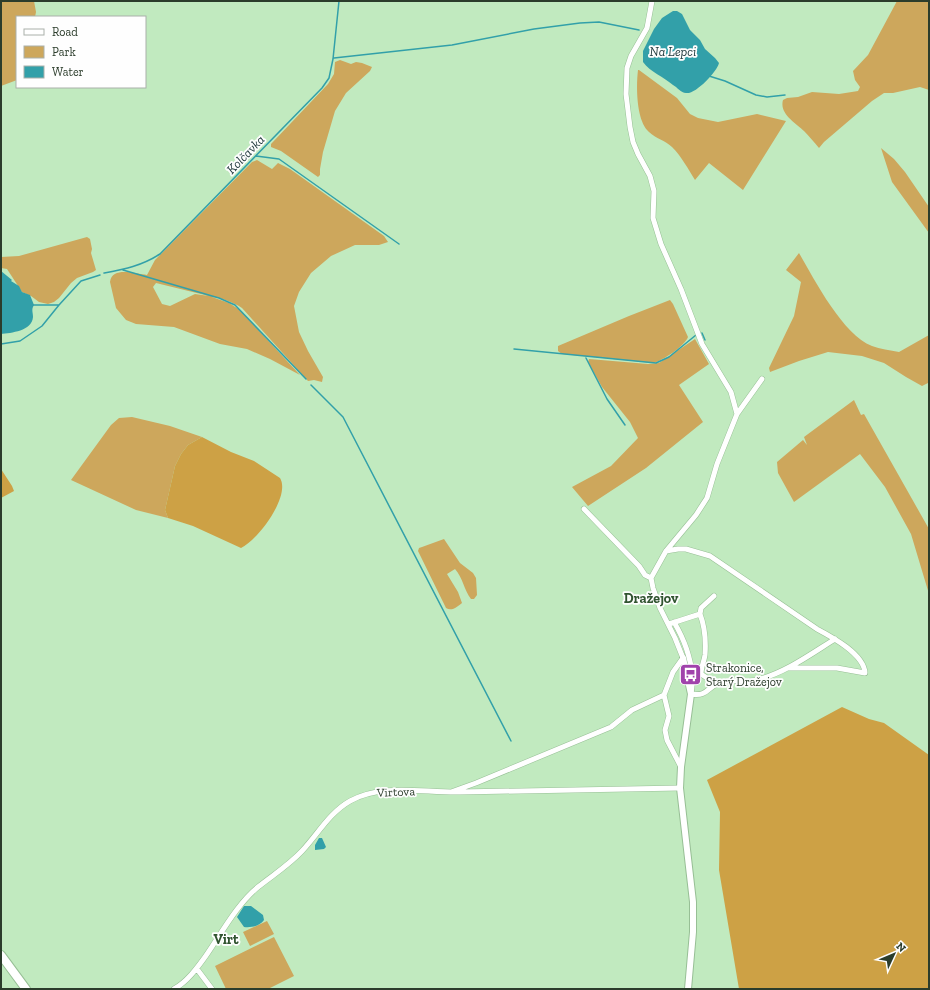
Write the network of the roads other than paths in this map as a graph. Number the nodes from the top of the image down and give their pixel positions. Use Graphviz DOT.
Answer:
graph roads {
  1 [pos="652,1"];
  2 [pos="762,379"];
  3 [pos="737,414"];
  4 [pos="584,509"];
  5 [pos="676,538"];
  6 [pos="678,549"];
  7 [pos="666,551"];
  8 [pos="651,578"];
  9 [pos="714,596"];
  10 [pos="700,614"];
  11 [pos="672,623"];
  12 [pos="835,638"];
  13 [pos="683,658"];
  14 [pos="788,668"];
  15 [pos="701,674"];
  16 [pos="693,678"];
  17 [pos="716,684"];
  18 [pos="691,694"];
  19 [pos="664,695"];
  20 [pos="681,767"];
  21 [pos="680,788"];
  22 [pos="451,792"];
  23 [pos="1,955"];
  24 [pos="197,969"];
  25 [pos="26,988"];
  26 [pos="174,989"];
  27 [pos="212,989"];
  28 [pos="688,989"];
  1 -- 3 [label="street"];
  2 -- 3 [label="street"];
  3 -- 5 [label="street"];
  4 -- 8 [label="street"];
  5 -- 6 [label="street"];
  5 -- 7 [label="street"];
  6 -- 7 [label="street"];
  6 -- 12 [label="street"];
  7 -- 8 [label="street"];
  8 -- 11 [label="street"];
  9 -- 10 [label="street"];
  10 -- 11 [label="street"];
  10 -- 15 [label="street"];
  11 -- 13 [label="street"];
  11 -- 16 [label="street"];
  12 -- 14 [label="street"];
  12 -- 14 [label="street"];
  13 -- 18 [label="street"];
  13 -- 19 [label="street"];
  14 -- 17 [label="street"];
  15 -- 16 [label="street"];
  15 -- 17 [label="street"];
  16 -- 18 [label="street"];
  17 -- 18 [label="street"];
  18 -- 20 [label="street"];
  19 -- 20 [label="street"];
  19 -- 22 [label="street"];
  20 -- 21 [label="street"];
  21 -- 22 [label="street, Virtova"];
  21 -- 28 [label="street"];
  22 -- 24 [label="street, Virtova"];
  23 -- 25 [label="main road"];
  24 -- 26 [label="street, Virtova"];
  24 -- 27 [label="street"];
}
